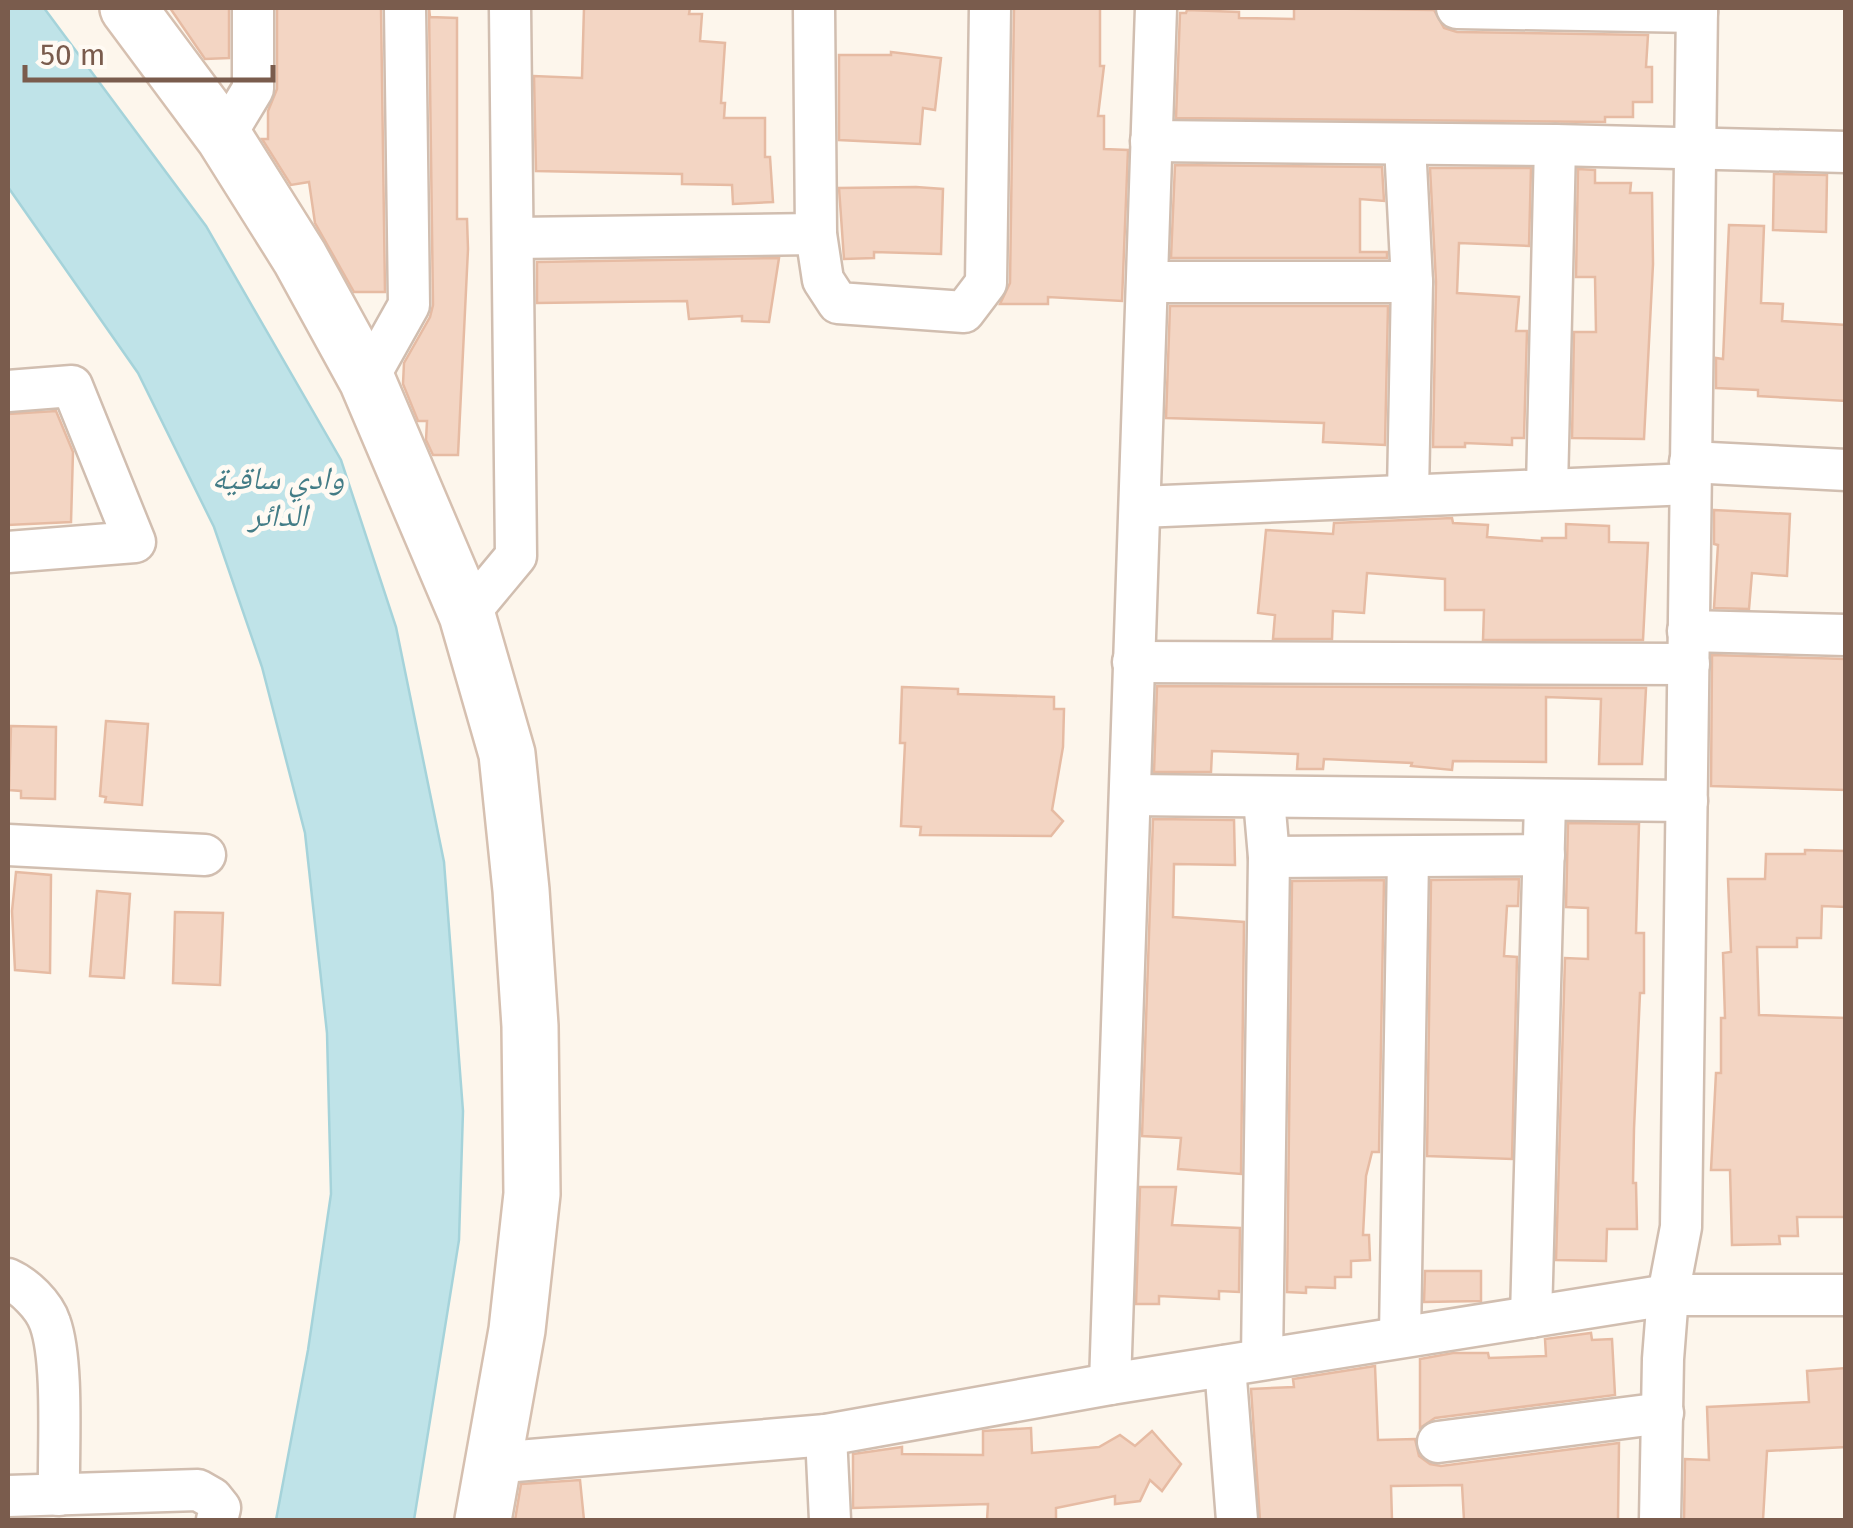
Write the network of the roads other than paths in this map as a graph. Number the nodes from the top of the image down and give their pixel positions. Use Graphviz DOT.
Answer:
graph roads {
  1 [pos="128,8"];
  2 [pos="252,8"];
  3 [pos="405,8"];
  4 [pos="510,8"];
  5 [pos="814,8"];
  6 [pos="990,8"];
  7 [pos="1156,8"];
  8 [pos="1457,8"];
  9 [pos="1697,10"];
  10 [pos="224,137"];
  11 [pos="1151,141"];
  12 [pos="1405,145"];
  13 [pos="1555,145"];
  14 [pos="1696,150"];
  15 [pos="1846,152"];
  16 [pos="816,234"];
  17 [pos="514,238"];
  18 [pos="1149,282"];
  19 [pos="1412,282"];
  20 [pos="366,380"];
  21 [pos="8,391"];
  22 [pos="1846,470"];
  23 [pos="1690,473"];
  24 [pos="1548,488"];
  25 [pos="1408,493"];
  26 [pos="1140,507"];
  27 [pos="8,552"];
  28 [pos="466,615"];
  29 [pos="1846,634"];
  30 [pos="1689,647"];
  31 [pos="1133,662"];
  32 [pos="1131,795"];
  33 [pos="1264,798"];
  34 [pos="1687,801"];
  35 [pos="1544,802"];
  36 [pos="8,846"];
  37 [pos="205,855"];
  38 [pos="1544,855"];
  39 [pos="1270,857"];
  40 [pos="1408,858"];
  41 [pos="8,1279"];
  42 [pos="1668,1294"];
  43 [pos="1846,1295"];
  44 [pos="1531,1318"];
  45 [pos="1400,1336"];
  46 [pos="1244,1363"];
  47 [pos="1110,1384"];
  48 [pos="1663,1414"];
  49 [pos="826,1436"];
  50 [pos="1438,1442"];
  51 [pos="493,1463"];
  52 [pos="58,1495"];
  53 [pos="8,1496"];
  54 [pos="217,1520"];
  55 [pos="483,1520"];
  56 [pos="830,1520"];
  57 [pos="1237,1520"];
  58 [pos="1660,1520"];
  1 -- 10 [label="street"];
  2 -- 10 [label="street"];
  3 -- 20 [label="street"];
  4 -- 17 [label="street"];
  5 -- 16 [label="street"];
  6 -- 16 [label="street"];
  7 -- 11 [label="street"];
  8 -- 9 [label="street"];
  9 -- 14 [label="street"];
  10 -- 20 [label="street"];
  11 -- 12 [label="street"];
  11 -- 18 [label="street"];
  12 -- 13 [label="street"];
  12 -- 19 [label="street"];
  13 -- 14 [label="street"];
  13 -- 24 [label="street"];
  14 -- 15 [label="street"];
  14 -- 23 [label="street"];
  16 -- 17 [label="street"];
  17 -- 28 [label="street"];
  18 -- 19 [label="street"];
  18 -- 26 [label="street"];
  19 -- 25 [label="street"];
  20 -- 28 [label="street"];
  21 -- 27 [label="street"];
  22 -- 23 [label="street"];
  23 -- 24 [label="street"];
  23 -- 30 [label="street"];
  24 -- 25 [label="street"];
  25 -- 26 [label="street"];
  26 -- 31 [label="street"];
  28 -- 51 [label="street"];
  29 -- 30 [label="street"];
  30 -- 31 [label="street"];
  30 -- 34 [label="street"];
  31 -- 32 [label="street"];
  32 -- 33 [label="street"];
  32 -- 47 [label="street"];
  33 -- 35 [label="street"];
  33 -- 39 [label="street"];
  34 -- 35 [label="street"];
  34 -- 42 [label="street"];
  35 -- 38 [label="street"];
  36 -- 37 [label="street"];
  38 -- 40 [label="street"];
  38 -- 44 [label="street"];
  39 -- 40 [label="street"];
  39 -- 46 [label="street"];
  40 -- 45 [label="street"];
  41 -- 52 [label="street"];
  42 -- 43 [label="street"];
  42 -- 44 [label="street"];
  42 -- 48 [label="street"];
  44 -- 45 [label="street"];
  45 -- 46 [label="street"];
  46 -- 47 [label="street"];
  46 -- 57 [label="street"];
  47 -- 49 [label="street"];
  48 -- 50 [label="street"];
  48 -- 58 [label="street"];
  49 -- 51 [label="street"];
  49 -- 56 [label="street"];
  51 -- 55 [label="street"];
  52 -- 53 [label="street"];
  52 -- 54 [label="street"];
}
